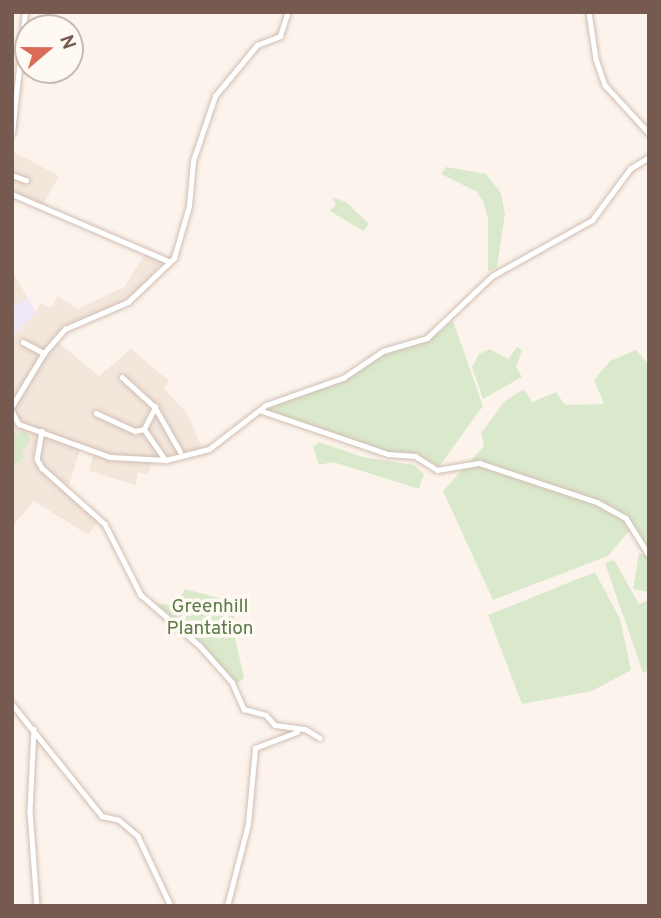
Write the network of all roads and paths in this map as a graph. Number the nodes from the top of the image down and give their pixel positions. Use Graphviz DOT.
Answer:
graph roads {
  1 [pos="25,12"];
  2 [pos="288,12"];
  3 [pos="589,12"];
  4 [pos="12,133"];
  5 [pos="649,133"];
  6 [pos="649,157"];
  7 [pos="12,175"];
  8 [pos="26,180"];
  9 [pos="12,194"];
  10 [pos="169,262"];
  11 [pos="23,342"];
  12 [pos="44,353"];
  13 [pos="122,377"];
  14 [pos="155,407"];
  15 [pos="12,408"];
  16 [pos="261,411"];
  17 [pos="96,413"];
  18 [pos="12,417"];
  19 [pos="19,424"];
  20 [pos="144,429"];
  21 [pos="42,431"];
  22 [pos="180,451"];
  23 [pos="166,460"];
  24 [pos="649,555"];
  25 [pos="12,704"];
  26 [pos="34,729"];
  27 [pos="299,732"];
  28 [pos="320,738"];
  29 [pos="37,906"];
  30 [pos="171,906"];
  31 [pos="227,906"];
  1 -- 4 [label="street"];
  2 -- 10 [label="street"];
  3 -- 5 [label="street"];
  6 -- 16 [label="street"];
  7 -- 8 [label="street"];
  9 -- 10 [label="street"];
  10 -- 12 [label="street"];
  11 -- 12 [label="street"];
  12 -- 15 [label="street"];
  13 -- 14 [label="street"];
  14 -- 20 [label="street"];
  14 -- 22 [label="street"];
  15 -- 19 [label="street"];
  16 -- 23 [label="street"];
  16 -- 24 [label="street"];
  17 -- 20 [label="street"];
  18 -- 19 [label="street"];
  19 -- 21 [label="street"];
  20 -- 23 [label="street"];
  21 -- 23 [label="street"];
  21 -- 27 [label="street"];
  25 -- 26 [label="street"];
  26 -- 29 [label="street"];
  26 -- 30 [label="street"];
  27 -- 28 [label="street"];
  27 -- 31 [label="street"];
}
